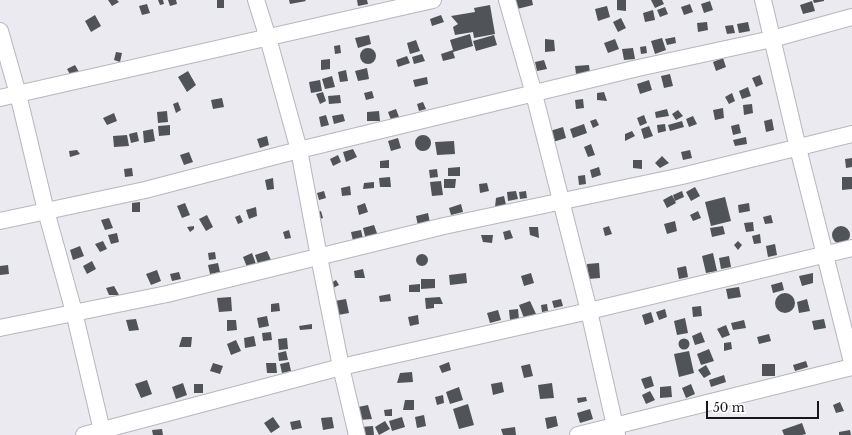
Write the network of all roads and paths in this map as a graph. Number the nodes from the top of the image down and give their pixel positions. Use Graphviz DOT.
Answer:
graph roads {
  1 [pos="256,0"];
  2 [pos="433,0"];
  3 [pos="507,0"];
  4 [pos="763,0"];
  5 [pos="852,16"];
  6 [pos="0,31"];
  7 [pos="268,38"];
  8 [pos="772,39"];
  9 [pos="18,94"];
  10 [pos="534,94"];
  11 [pos="0,98"];
  12 [pos="852,134"];
  13 [pos="798,148"];
  14 [pos="300,150"];
  15 [pos="560,202"];
  16 [pos="46,211"];
  17 [pos="0,221"];
  18 [pos="852,248"];
  19 [pos="825,254"];
  20 [pos="319,257"];
  21 [pos="74,312"];
  22 [pos="589,312"];
  23 [pos="0,328"];
  24 [pos="852,362"];
  25 [pos="341,367"];
  26 [pos="852,368"];
  27 [pos="616,431"];
  28 [pos="102,433"];
  29 [pos="84,435"];
  30 [pos="357,435"];
  31 [pos="578,435"];
  1 -- 7 [label="street"];
  2 -- 7 [label="street"];
  3 -- 10 [label="street"];
  4 -- 8 [label="street"];
  5 -- 8 [label="street"];
  6 -- 9 [label="street"];
  7 -- 9 [label="street"];
  7 -- 14 [label="street"];
  8 -- 10 [label="street"];
  8 -- 13 [label="street"];
  9 -- 11 [label="street"];
  9 -- 16 [label="street"];
  10 -- 14 [label="street"];
  10 -- 15 [label="street"];
  12 -- 13 [label="street"];
  13 -- 15 [label="street"];
  13 -- 19 [label="street"];
  14 -- 16 [label="street"];
  14 -- 20 [label="street"];
  15 -- 20 [label="street"];
  15 -- 22 [label="street"];
  16 -- 17 [label="street"];
  16 -- 21 [label="street"];
  18 -- 19 [label="street"];
  19 -- 22 [label="street"];
  19 -- 24 [label="street"];
  20 -- 21 [label="street"];
  20 -- 25 [label="street"];
  21 -- 23 [label="street"];
  21 -- 28 [label="street"];
  22 -- 25 [label="street"];
  22 -- 27 [label="street"];
  25 -- 28 [label="street"];
  25 -- 30 [label="street"];
  26 -- 27 [label="street"];
  27 -- 31 [label="street"];
  28 -- 29 [label="street"];
}
